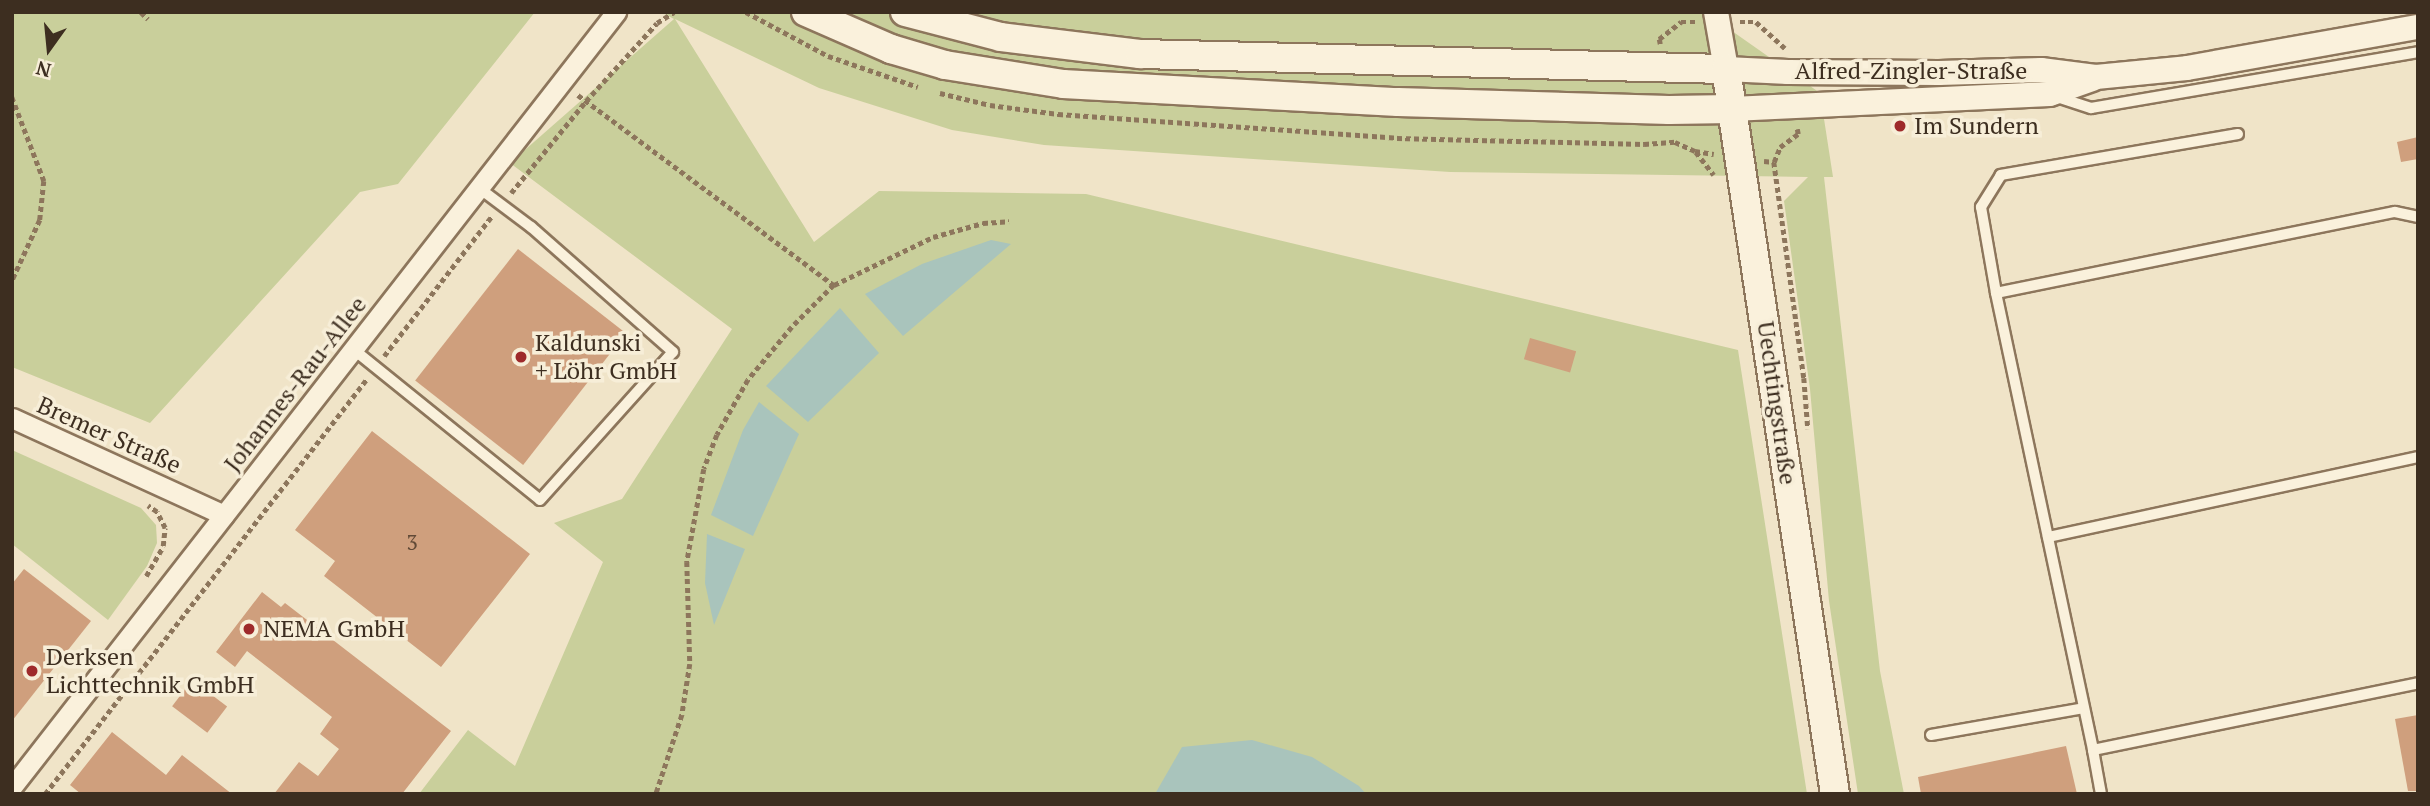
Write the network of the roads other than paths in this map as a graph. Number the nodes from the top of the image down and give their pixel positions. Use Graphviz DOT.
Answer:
graph roads {
  1 [pos="617,12"];
  2 [pos="806,12"];
  3 [pos="905,12"];
  4 [pos="1716,19"];
  5 [pos="2418,27"];
  6 [pos="2418,52"];
  7 [pos="1726,69"];
  8 [pos="2096,77"];
  9 [pos="2050,94"];
  10 [pos="1732,108"];
  11 [pos="2238,134"];
  12 [pos="479,188"];
  13 [pos="2418,217"];
  14 [pos="1996,293"];
  15 [pos="353,349"];
  16 [pos="12,418"];
  17 [pos="2418,457"];
  18 [pos="224,514"];
  19 [pos="2048,537"];
  20 [pos="2418,683"];
  21 [pos="2084,708"];
  22 [pos="1931,735"];
  23 [pos="2093,750"];
  24 [pos="12,787"];
  25 [pos="1835,794"];
  26 [pos="2101,794"];
  1 -- 12 [label="street, Johannes-Rau-Allee"];
  2 -- 10 [label="main road"];
  3 -- 7 [label="main road"];
  4 -- 7 [label="street, Uechtingstraße"];
  5 -- 8 [label="street, Alfred-Zingler-Straße"];
  6 -- 9 [label="lane"];
  7 -- 8 [label="street, Alfred-Zingler-Straße"];
  7 -- 10 [label="main road, Uechtingstraße"];
  8 -- 9 [label="street, Alfred-Zingler-Straße"];
  9 -- 10 [label="street, Alfred-Zingler-Straße"];
  10 -- 25 [label="main road, Uechtingstraße"];
  11 -- 14 [label="lane"];
  12 -- 15 [label="street, Johannes-Rau-Allee"];
  12 -- 15 [label="lane"];
  13 -- 14 [label="lane"];
  14 -- 19 [label="lane"];
  15 -- 18 [label="street, Johannes-Rau-Allee"];
  16 -- 18 [label="street, Bremer Straße"];
  17 -- 19 [label="lane"];
  18 -- 24 [label="street, Johannes-Rau-Allee"];
  19 -- 21 [label="lane"];
  20 -- 23 [label="lane"];
  21 -- 22 [label="lane"];
  21 -- 23 [label="lane"];
  23 -- 26 [label="lane"];
}
